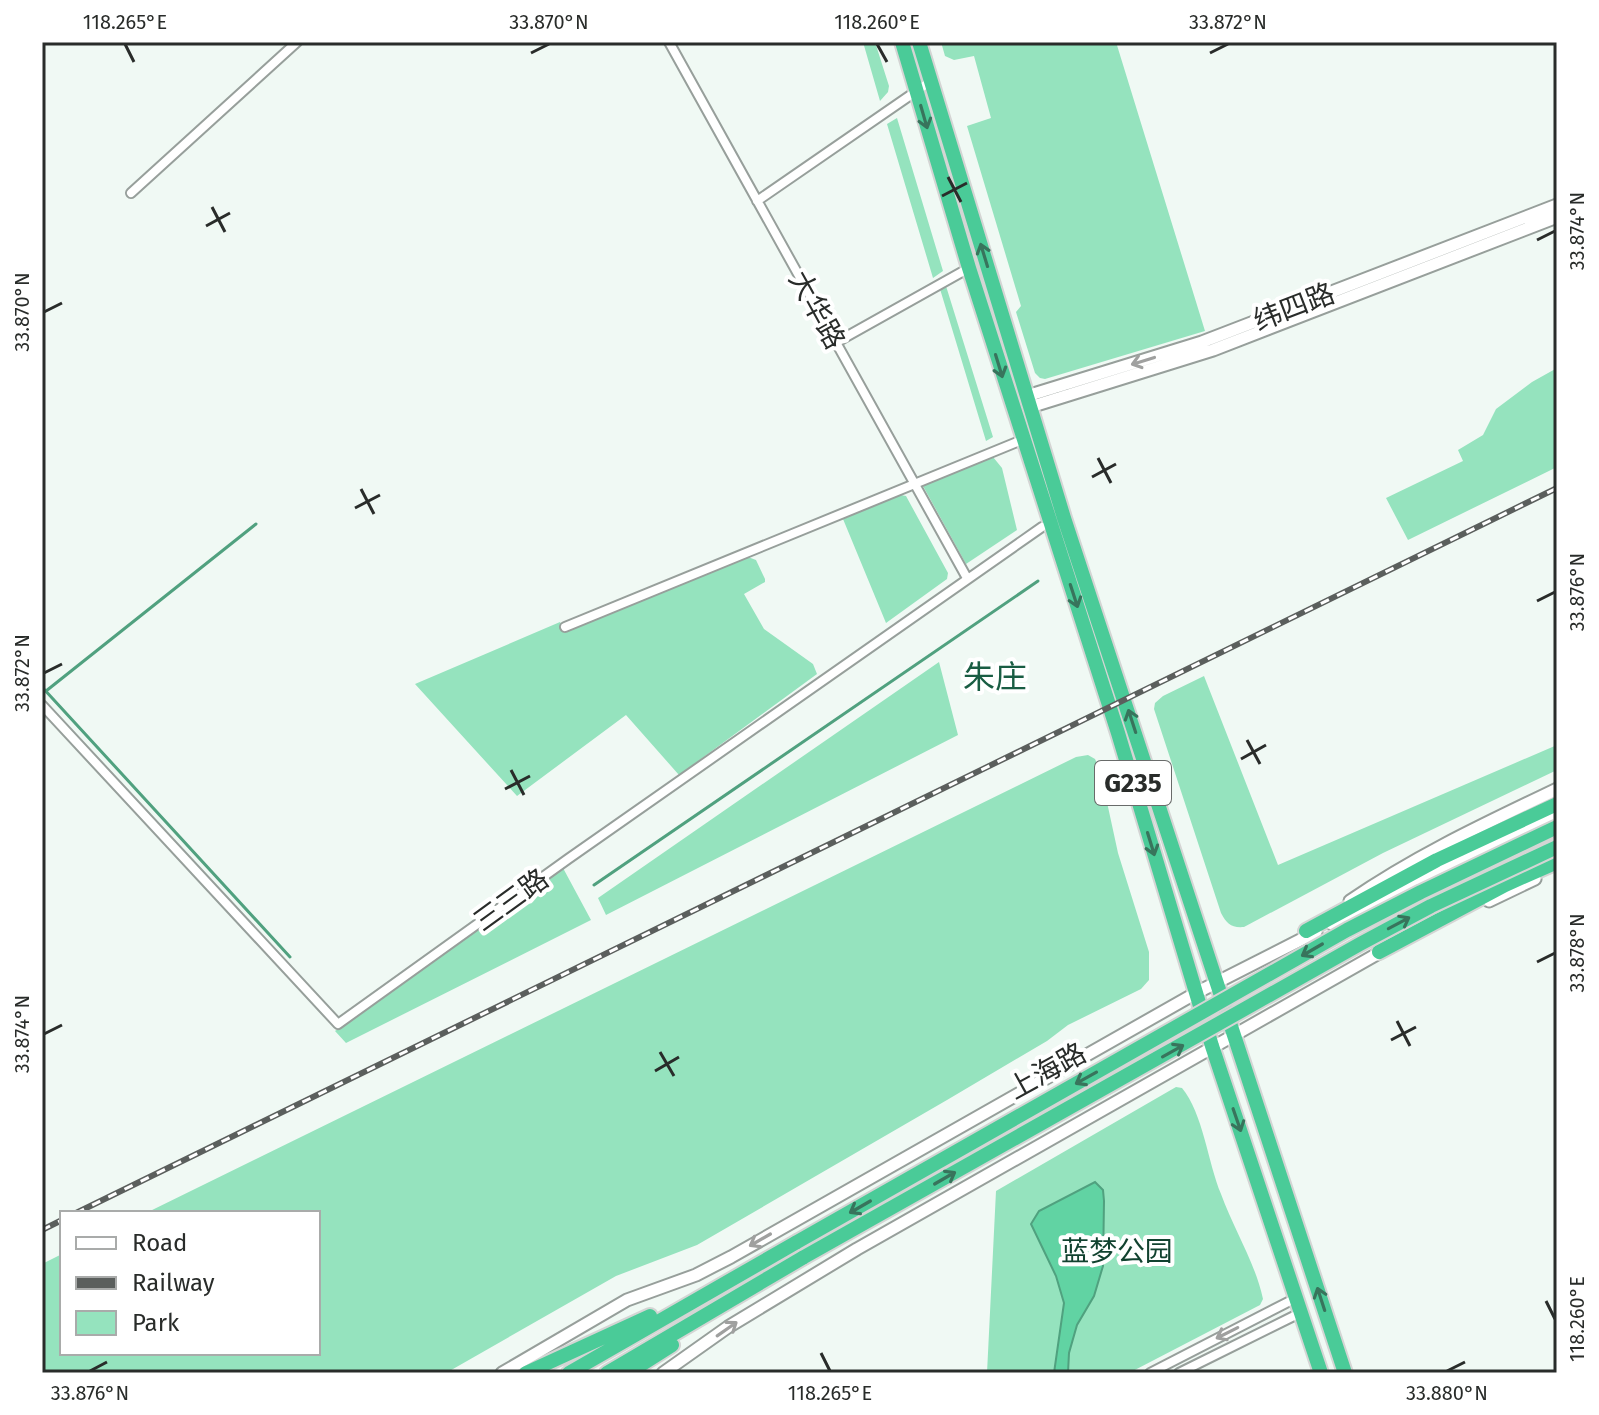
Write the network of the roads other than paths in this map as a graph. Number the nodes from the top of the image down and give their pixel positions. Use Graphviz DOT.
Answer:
graph roads {
  1 [pos="297,42"];
  2 [pos="669,42"];
  3 [pos="902,42"];
  4 [pos="919,42"];
  5 [pos="931,81"];
  6 [pos="916,90"];
  7 [pos="131,193"];
  8 [pos="757,201"];
  9 [pos="1557,205"];
  10 [pos="1557,217"];
  11 [pos="969,268"];
  12 [pos="835,343"];
  13 [pos="1029,402"];
  14 [pos="1022,440"];
  15 [pos="914,484"];
  16 [pos="1042,527"];
  17 [pos="967,578"];
  18 [pos="565,627"];
  19 [pos="42,705"];
  20 [pos="1557,789"];
  21 [pos="1557,804"];
  22 [pos="1557,813"];
  23 [pos="1557,827"];
  24 [pos="1557,847"];
  25 [pos="1557,862"];
  26 [pos="1557,869"];
  27 [pos="1306,931"];
  28 [pos="1379,952"];
  29 [pos="1232,973"];
  30 [pos="1218,981"];
  31 [pos="1196,993"];
  32 [pos="1235,1032"];
  33 [pos="1212,1046"];
  34 [pos="727,1282"];
  35 [pos="742,1294"];
  36 [pos="1299,1305"];
  37 [pos="629,1327"];
  38 [pos="502,1373"];
  39 [pos="526,1373"];
  40 [pos="547,1373"];
  41 [pos="569,1373"];
  42 [pos="607,1373"];
  43 [pos="628,1373"];
  44 [pos="663,1373"];
  45 [pos="1150,1373"];
  46 [pos="1179,1373"];
  47 [pos="1321,1373"];
  48 [pos="1345,1373"];
  1 -- 7 [label="street"];
  2 -- 8 [label="street, 大华路"];
  3 -- 6 [label="highway, G235"];
  4 -- 5 [label="highway, G235"];
  5 -- 6 [label="street"];
  13 -- 5 [label="highway, G235, one-way"];
  6 -- 8 [label="street"];
  6 -- 11 [label="highway, G235, one-way"];
  8 -- 12 [label="street, 大华路"];
  9 -- 13 [label="main road, 纬四路, one-way"];
  10 -- 13 [label="main road, 纬四路"];
  11 -- 12 [label="street"];
  11 -- 14 [label="highway, G235, one-way"];
  12 -- 15 [label="street, 大华路"];
  30 -- 13 [label="highway, G235, one-way"];
  14 -- 15 [label="street"];
  14 -- 31 [label="highway, G235, one-way"];
  15 -- 17 [label="street, 大华路"];
  15 -- 18 [label="street"];
  16 -- 17 [label="street, 三三路"];
  17 -- 19 [label="street, 三三路"];
  20 -- 27 [label="main road, 上海路"];
  21 -- 27 [label="highway"];
  22 -- 29 [label="main road, 上海路"];
  23 -- 34 [label="highway, 上海路, one-way, bridge"];
  35 -- 24 [label="highway, 上海路, one-way, bridge"];
  25 -- 28 [label="highway"];
  26 -- 28 [label="main road"];
  27 -- 29 [label="main road, 上海路"];
  28 -- 32 [label="main road"];
  29 -- 30 [label="main road, 上海路"];
  30 -- 31 [label="main road, 上海路"];
  30 -- 32 [label="highway, G235"];
  31 -- 33 [label="highway, G235"];
  31 -- 38 [label="main road, 上海路, one-way"];
  32 -- 33 [label="main road"];
  48 -- 32 [label="highway, G235, one-way"];
  33 -- 36 [label="highway, G235, one-way"];
  44 -- 33 [label="main road, one-way"];
  34 -- 37 [label="highway"];
  34 -- 41 [label="highway, 上海路"];
  35 -- 42 [label="highway, 上海路"];
  35 -- 43 [label="highway"];
  36 -- 45 [label="street, one-way"];
  36 -- 46 [label="street"];
  36 -- 47 [label="highway, G235"];
  37 -- 39 [label="highway"];
  37 -- 40 [label="highway"];
}
